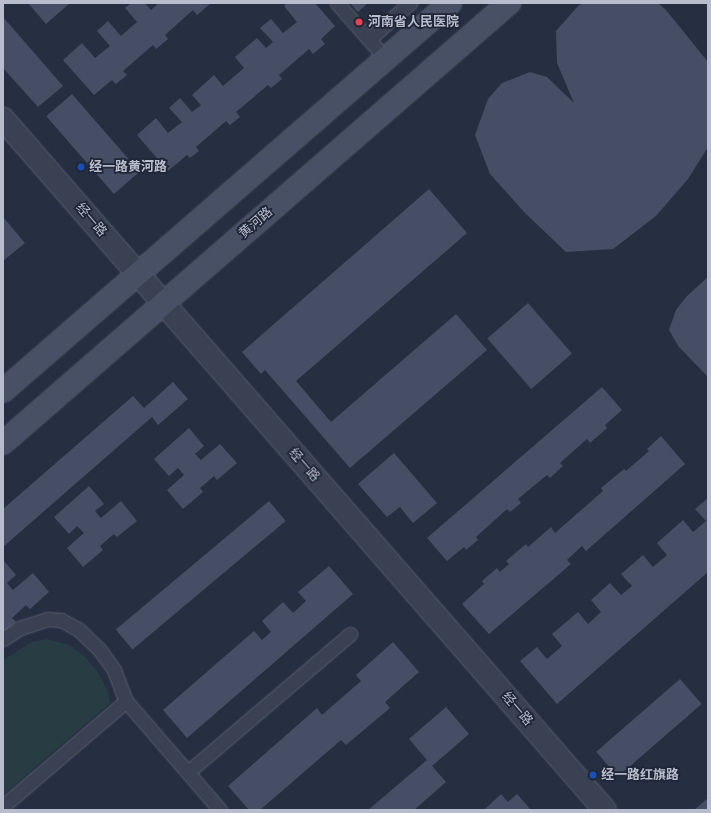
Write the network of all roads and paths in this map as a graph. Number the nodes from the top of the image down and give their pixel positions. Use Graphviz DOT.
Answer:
graph roads {
  1 [pos="337,3"];
  2 [pos="410,3"];
  3 [pos="450,3"];
  4 [pos="509,3"];
  5 [pos="368,39"];
  6 [pos="386,59"];
  7 [pos="3,119"];
  8 [pos="138,274"];
  9 [pos="164,304"];
  10 [pos="3,392"];
  11 [pos="3,443"];
  12 [pos="350,634"];
  13 [pos="3,639"];
  14 [pos="126,700"];
  15 [pos="188,772"];
  16 [pos="3,806"];
  17 [pos="220,810"];
  18 [pos="605,810"];
  1 -- 5 [label="lane"];
  2 -- 5 [label="lane"];
  3 -- 6 [label="main road"];
  4 -- 9 [label="main road, 黄河路"];
  5 -- 6 [label="lane"];
  6 -- 8 [label="main road"];
  7 -- 8 [label="street, 经一路"];
  8 -- 9 [label="street, 经一路"];
  8 -- 10 [label="main road"];
  9 -- 11 [label="main road, 黄河路"];
  9 -- 18 [label="street, 经一路"];
  12 -- 15 [label="lane"];
  13 -- 14 [label="lane"];
  14 -- 15 [label="lane"];
  14 -- 16 [label="lane"];
  15 -- 17 [label="lane"];
}
